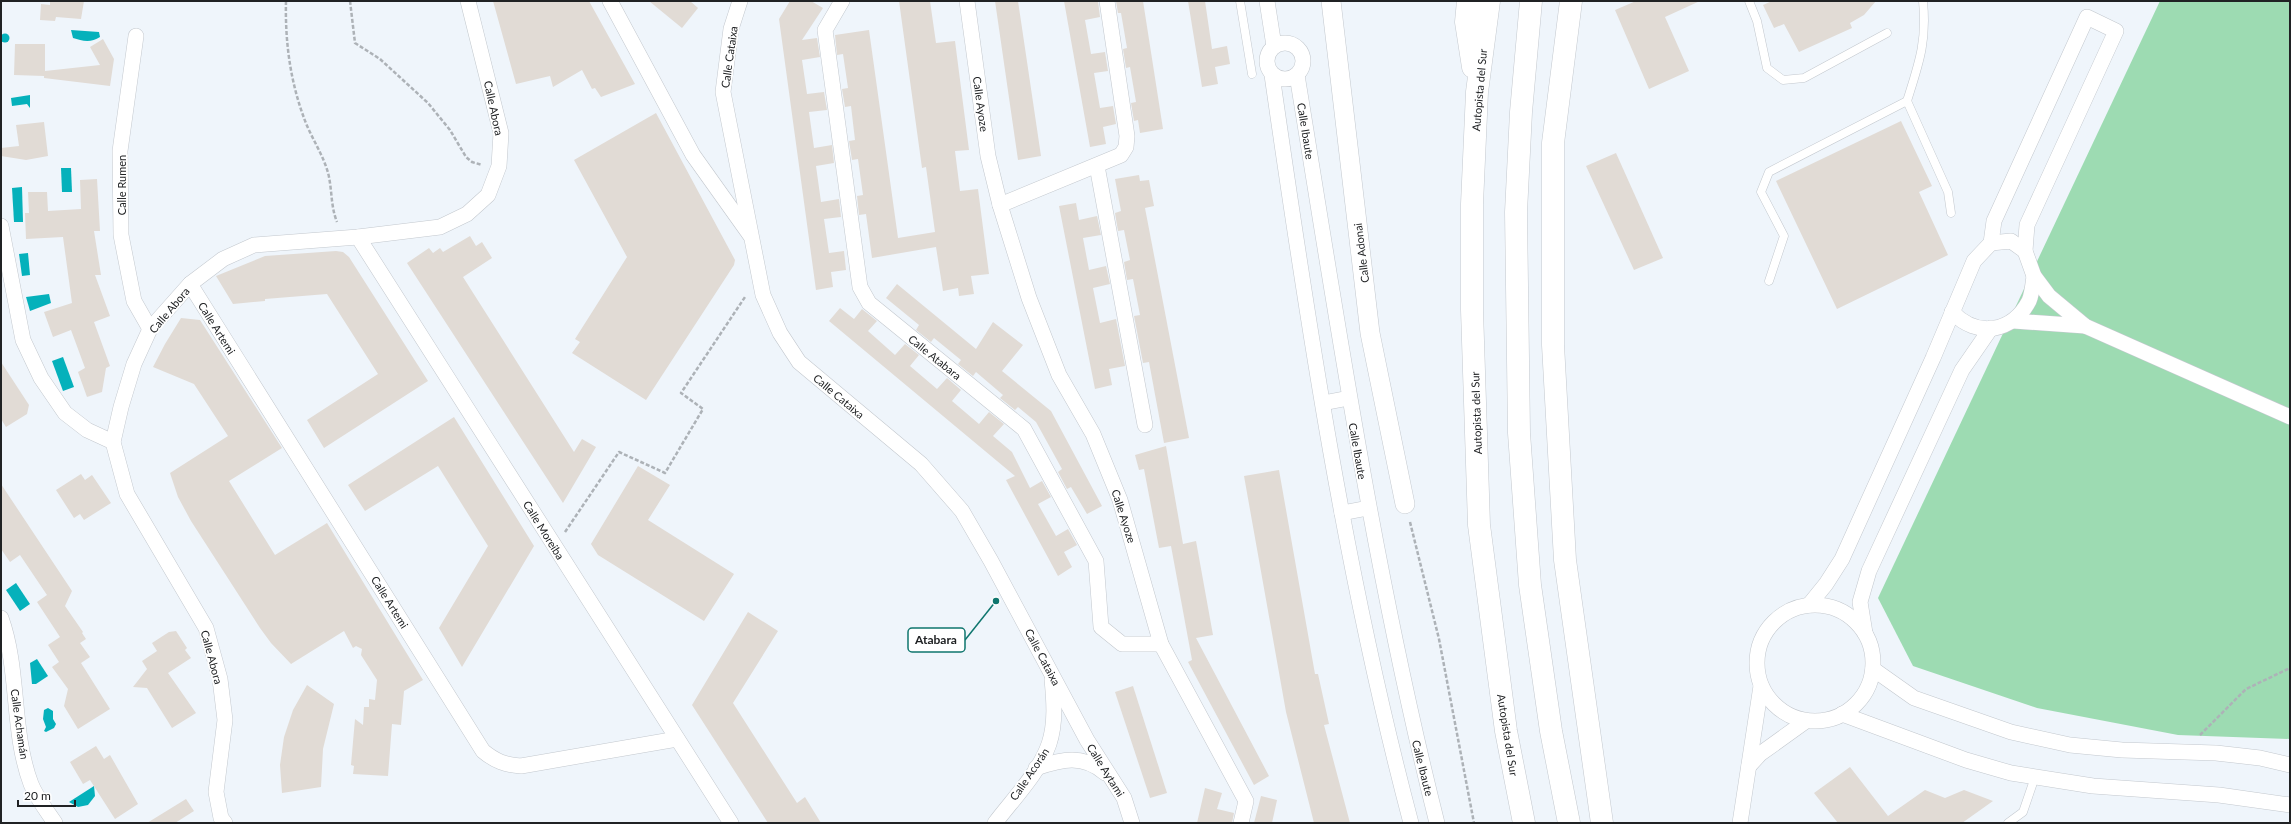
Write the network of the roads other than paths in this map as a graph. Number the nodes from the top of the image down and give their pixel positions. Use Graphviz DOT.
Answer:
graph roads {
  1 [pos="468,1"];
  2 [pos="610,1"];
  3 [pos="740,1"];
  4 [pos="842,1"];
  5 [pos="967,1"];
  6 [pos="1107,1"];
  7 [pos="1240,1"];
  8 [pos="1267,1"];
  9 [pos="1331,1"];
  10 [pos="1468,1"];
  11 [pos="1488,1"];
  12 [pos="1531,1"];
  13 [pos="1571,1"];
  14 [pos="1583,1"];
  15 [pos="1749,1"];
  16 [pos="1923,1"];
  17 [pos="1887,33"];
  18 [pos="136,36"];
  19 [pos="1274,46"];
  20 [pos="1252,74"];
  21 [pos="1272,75"];
  22 [pos="1297,75"];
  23 [pos="1477,92"];
  24 [pos="1907,101"];
  25 [pos="1553,143"];
  26 [pos="1097,166"];
  27 [pos="1000,205"];
  28 [pos="1951,213"];
  29 [pos="1,226"];
  30 [pos="358,237"];
  31 [pos="754,241"];
  32 [pos="1991,243"];
  33 [pos="2025,251"];
  34 [pos="2034,276"];
  35 [pos="1769,281"];
  36 [pos="190,284"];
  37 [pos="1952,312"];
  38 [pos="2014,321"];
  39 [pos="2085,326"];
  40 [pos="1991,328"];
  41 [pos="150,329"];
  42 [pos="1349,398"];
  43 [pos="1323,403"];
  44 [pos="2290,417"];
  45 [pos="1145,425"];
  46 [pos="114,442"];
  47 [pos="1405,504"];
  48 [pos="1368,508"];
  49 [pos="1342,513"];
  50 [pos="1809,605"];
  51 [pos="1,618"];
  52 [pos="1865,634"];
  53 [pos="1161,644"];
  54 [pos="1873,670"];
  55 [pos="1051,672"];
  56 [pos="1761,686"];
  57 [pos="1842,714"];
  58 [pos="1806,721"];
  59 [pos="677,738"];
  60 [pos="1087,740"];
  61 [pos="2290,764"];
  62 [pos="1750,766"];
  63 [pos="1036,768"];
  64 [pos="2035,777"];
  65 [pos="1115,782"];
  66 [pos="2290,805"];
  67 [pos="1130,821"];
  68 [pos="55,823"];
  69 [pos="225,823"];
  70 [pos="731,823"];
  71 [pos="995,823"];
  72 [pos="1241,823"];
  73 [pos="1410,823"];
  74 [pos="1437,823"];
  75 [pos="1524,823"];
  76 [pos="1569,823"];
  77 [pos="1602,823"];
  78 [pos="1740,823"];
  79 [pos="2008,823"];
  1 -- 30 [label="street, Calle Abora"];
  2 -- 31 [label="street"];
  3 -- 31 [label="street, Calle Cataixa"];
  4 -- 53 [label="street, Calle Atabara"];
  5 -- 27 [label="street, Calle Ayoze"];
  6 -- 26 [label="street"];
  7 -- 20 [label="lane"];
  8 -- 19 [label="street"];
  9 -- 47 [label="street, Calle Adonai"];
  10 -- 23 [label="highway"];
  11 -- 23 [label="highway, Autopista del Sur"];
  12 -- 76 [label="highway"];
  13 -- 25 [label="highway"];
  14 -- 25 [label="highway"];
  15 -- 17 [label="lane"];
  16 -- 24 [label="lane"];
  18 -- 41 [label="street, Calle Rumen"];
  19 -- 21 [label="street"];
  19 -- 22 [label="street"];
  21 -- 22 [label="street"];
  21 -- 43 [label="street"];
  22 -- 42 [label="street, Calle Ibaute"];
  23 -- 75 [label="highway, Autopista del Sur"];
  24 -- 28 [label="lane"];
  24 -- 35 [label="lane"];
  25 -- 77 [label="highway"];
  26 -- 27 [label="street"];
  26 -- 45 [label="street"];
  27 -- 53 [label="street, Calle Ayoze"];
  29 -- 46 [label="street"];
  30 -- 36 [label="street, Calle Abora"];
  30 -- 59 [label="street, Calle Moreiba"];
  31 -- 55 [label="street, Calle Cataixa"];
  32 -- 33 [label="street"];
  32 -- 33 [label="street"];
  32 -- 37 [label="street"];
  33 -- 34 [label="street"];
  34 -- 38 [label="street"];
  34 -- 39 [label="street"];
  36 -- 41 [label="street, Calle Abora"];
  36 -- 59 [label="street, Calle Artemi"];
  37 -- 40 [label="street"];
  37 -- 50 [label="street"];
  38 -- 39 [label="street"];
  38 -- 40 [label="street"];
  39 -- 44 [label="street"];
  40 -- 52 [label="street"];
  41 -- 46 [label="street, Calle Abora"];
  42 -- 43 [label="street"];
  42 -- 48 [label="street, Calle Ibaute"];
  43 -- 49 [label="street"];
  46 -- 69 [label="street, Calle Abora"];
  48 -- 49 [label="street"];
  48 -- 74 [label="street, Calle Ibaute"];
  49 -- 73 [label="street"];
  50 -- 52 [label="street"];
  50 -- 56 [label="street"];
  51 -- 68 [label="street, Calle Achamán"];
  52 -- 54 [label="street"];
  53 -- 72 [label="street, Calle Ayoze"];
  54 -- 57 [label="street"];
  54 -- 61 [label="street"];
  55 -- 60 [label="street, Calle Cataixa"];
  55 -- 63 [label="street, Calle Acorán"];
  56 -- 58 [label="street"];
  56 -- 62 [label="street"];
  57 -- 58 [label="street"];
  57 -- 64 [label="street"];
  58 -- 62 [label="street"];
  59 -- 70 [label="street, Calle Moreiba"];
  60 -- 65 [label="street, Calle Aytami"];
  62 -- 78 [label="street"];
  63 -- 65 [label="street"];
  63 -- 71 [label="street, Calle Acorán"];
  64 -- 66 [label="street"];
  64 -- 79 [label="lane"];
  65 -- 67 [label="street, Calle Aytami"];
}
